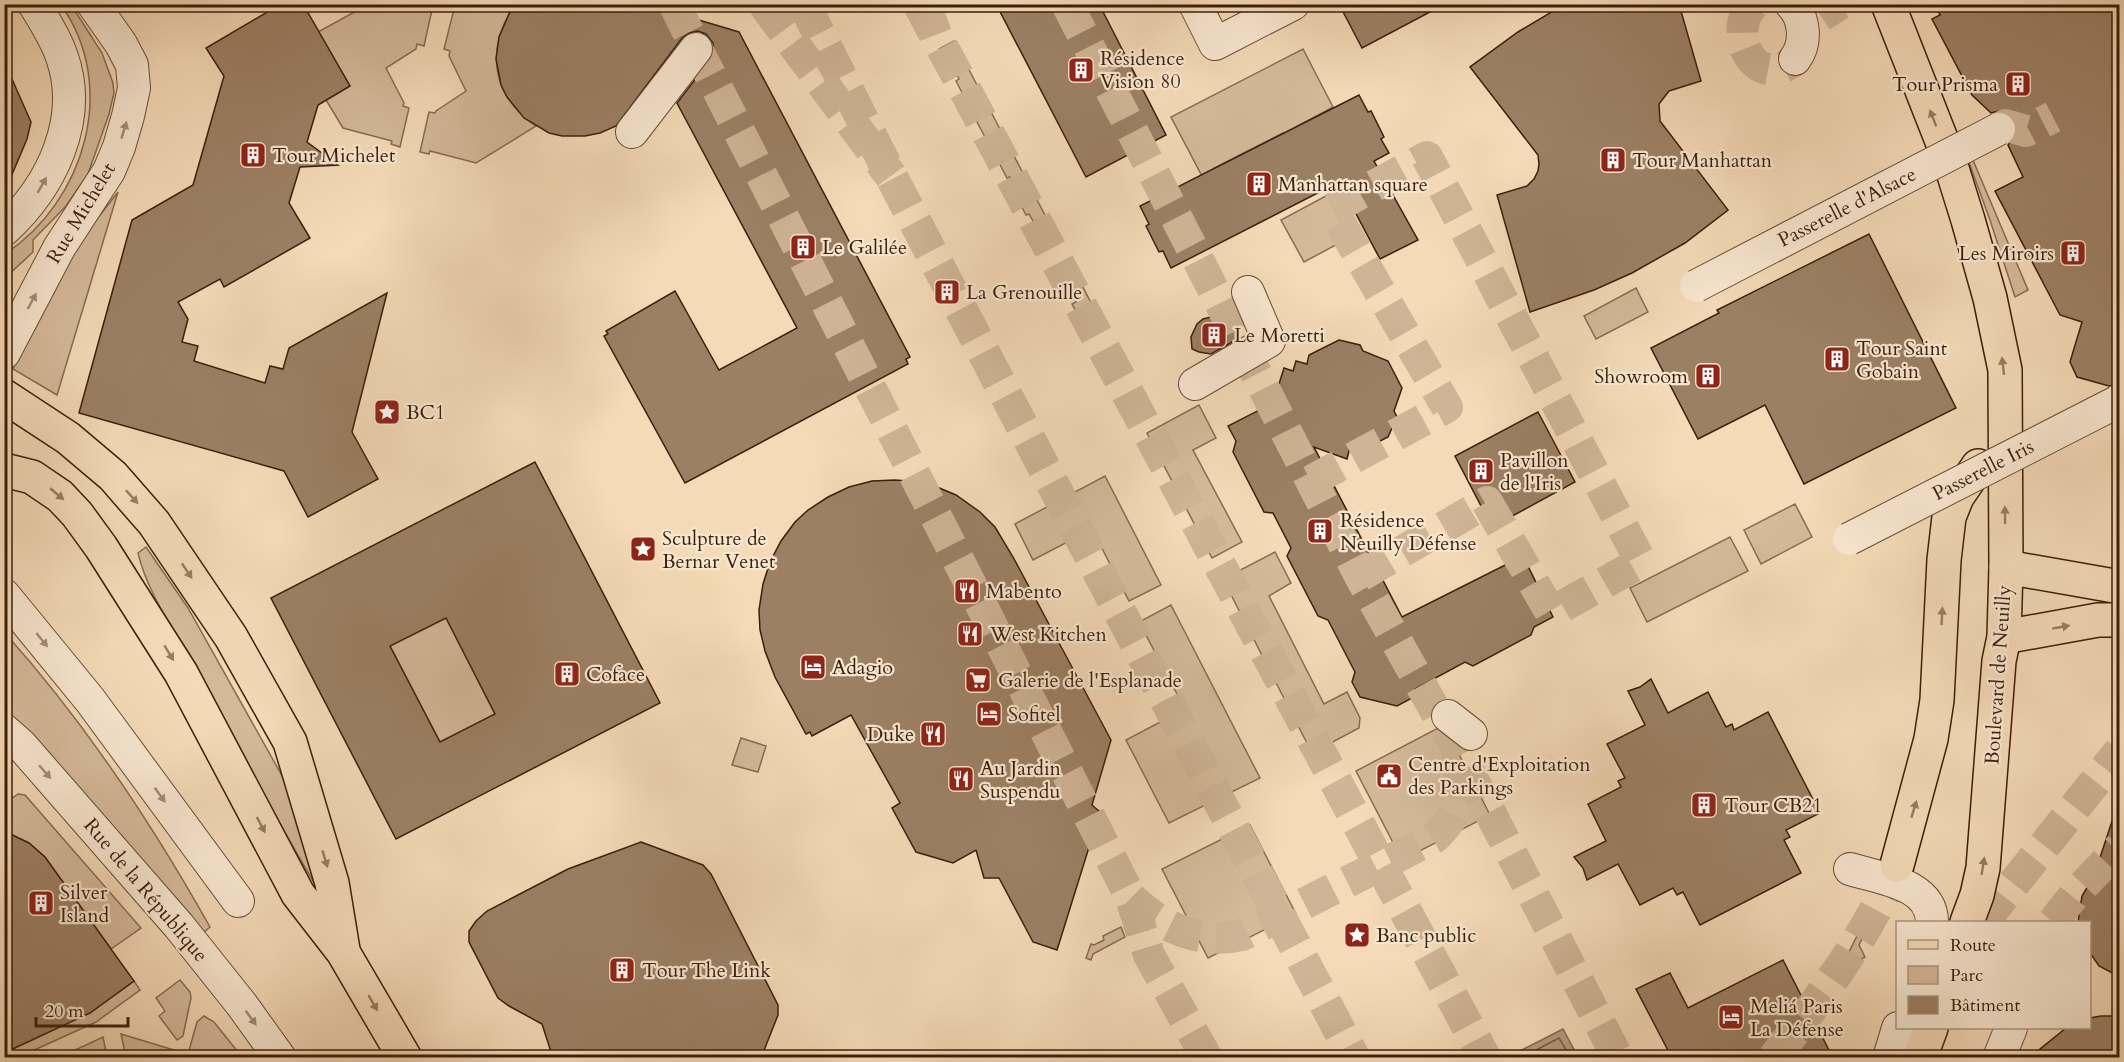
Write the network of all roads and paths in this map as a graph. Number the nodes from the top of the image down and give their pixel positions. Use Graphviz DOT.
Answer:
graph roads {
  1 [pos="34,4"];
  2 [pos="93,4"];
  3 [pos="1195,4"];
  4 [pos="1293,4"];
  5 [pos="1791,4"];
  6 [pos="1892,14"];
  7 [pos="1806,38"];
  8 [pos="696,48"];
  9 [pos="1999,129"];
  10 [pos="632,132"];
  11 [pos="4,230"];
  12 [pos="1695,286"];
  13 [pos="1248,292"];
  14 [pos="4,353"];
  15 [pos="1196,384"];
  16 [pos="4,396"];
  17 [pos="2117,402"];
  18 [pos="2005,424"];
  19 [pos="1986,454"];
  20 [pos="4,470"];
  21 [pos="1908,530"];
  22 [pos="1849,539"];
  23 [pos="2006,567"];
  24 [pos="2120,587"];
  25 [pos="4,595"];
  26 [pos="2120,620"];
  27 [pos="2004,637"];
  28 [pos="4,730"];
  29 [pos="1897,865"];
  30 [pos="1850,869"];
  31 [pos="238,901"];
  32 [pos="1932,921"];
  33 [pos="1967,921"];
  34 [pos="343,952"];
  35 [pos="1898,1029"];
  36 [pos="1931,1029"];
  37 [pos="2011,1029"];
  38 [pos="280,1058"];
  39 [pos="405,1058"];
  40 [pos="1889,1058"];
  41 [pos="1920,1058"];
  42 [pos="1999,1058"];
  11 -- 1 [label="street, one-way"];
  14 -- 2 [label="street, Rue Michelet, one-way"];
  3 -- 4 [label="street"];
  5 -- 7 [label="street"];
  18 -- 6 [label="main road, Boulevard de Neuilly, one-way"];
  8 -- 10 [label="street"];
  9 -- 12 [label="street, Passerelle d'Alsace, bridge"];
  13 -- 15 [label="street"];
  16 -- 34 [label="main road, one-way"];
  17 -- 22 [label="street, Passerelle Iris, bridge"];
  18 -- 19 [label="main road"];
  23 -- 18 [label="main road, Boulevard de Neuilly, one-way"];
  19 -- 21 [label="street"];
  29 -- 19 [label="main road, one-way"];
  20 -- 34 [label="main road, one-way"];
  23 -- 24 [label="main road"];
  23 -- 27 [label="main road, Boulevard de Neuilly"];
  25 -- 31 [label="street, one-way"];
  27 -- 26 [label="main road, one-way"];
  33 -- 27 [label="main road, Boulevard de Neuilly, one-way"];
  28 -- 38 [label="street, Rue de la République, one-way"];
  30 -- 32 [label="street"];
  34 -- 39 [label="main road, one-way"];
  35 -- 40 [label="street"];
  36 -- 41 [label="main road"];
  37 -- 42 [label="street"];
}
